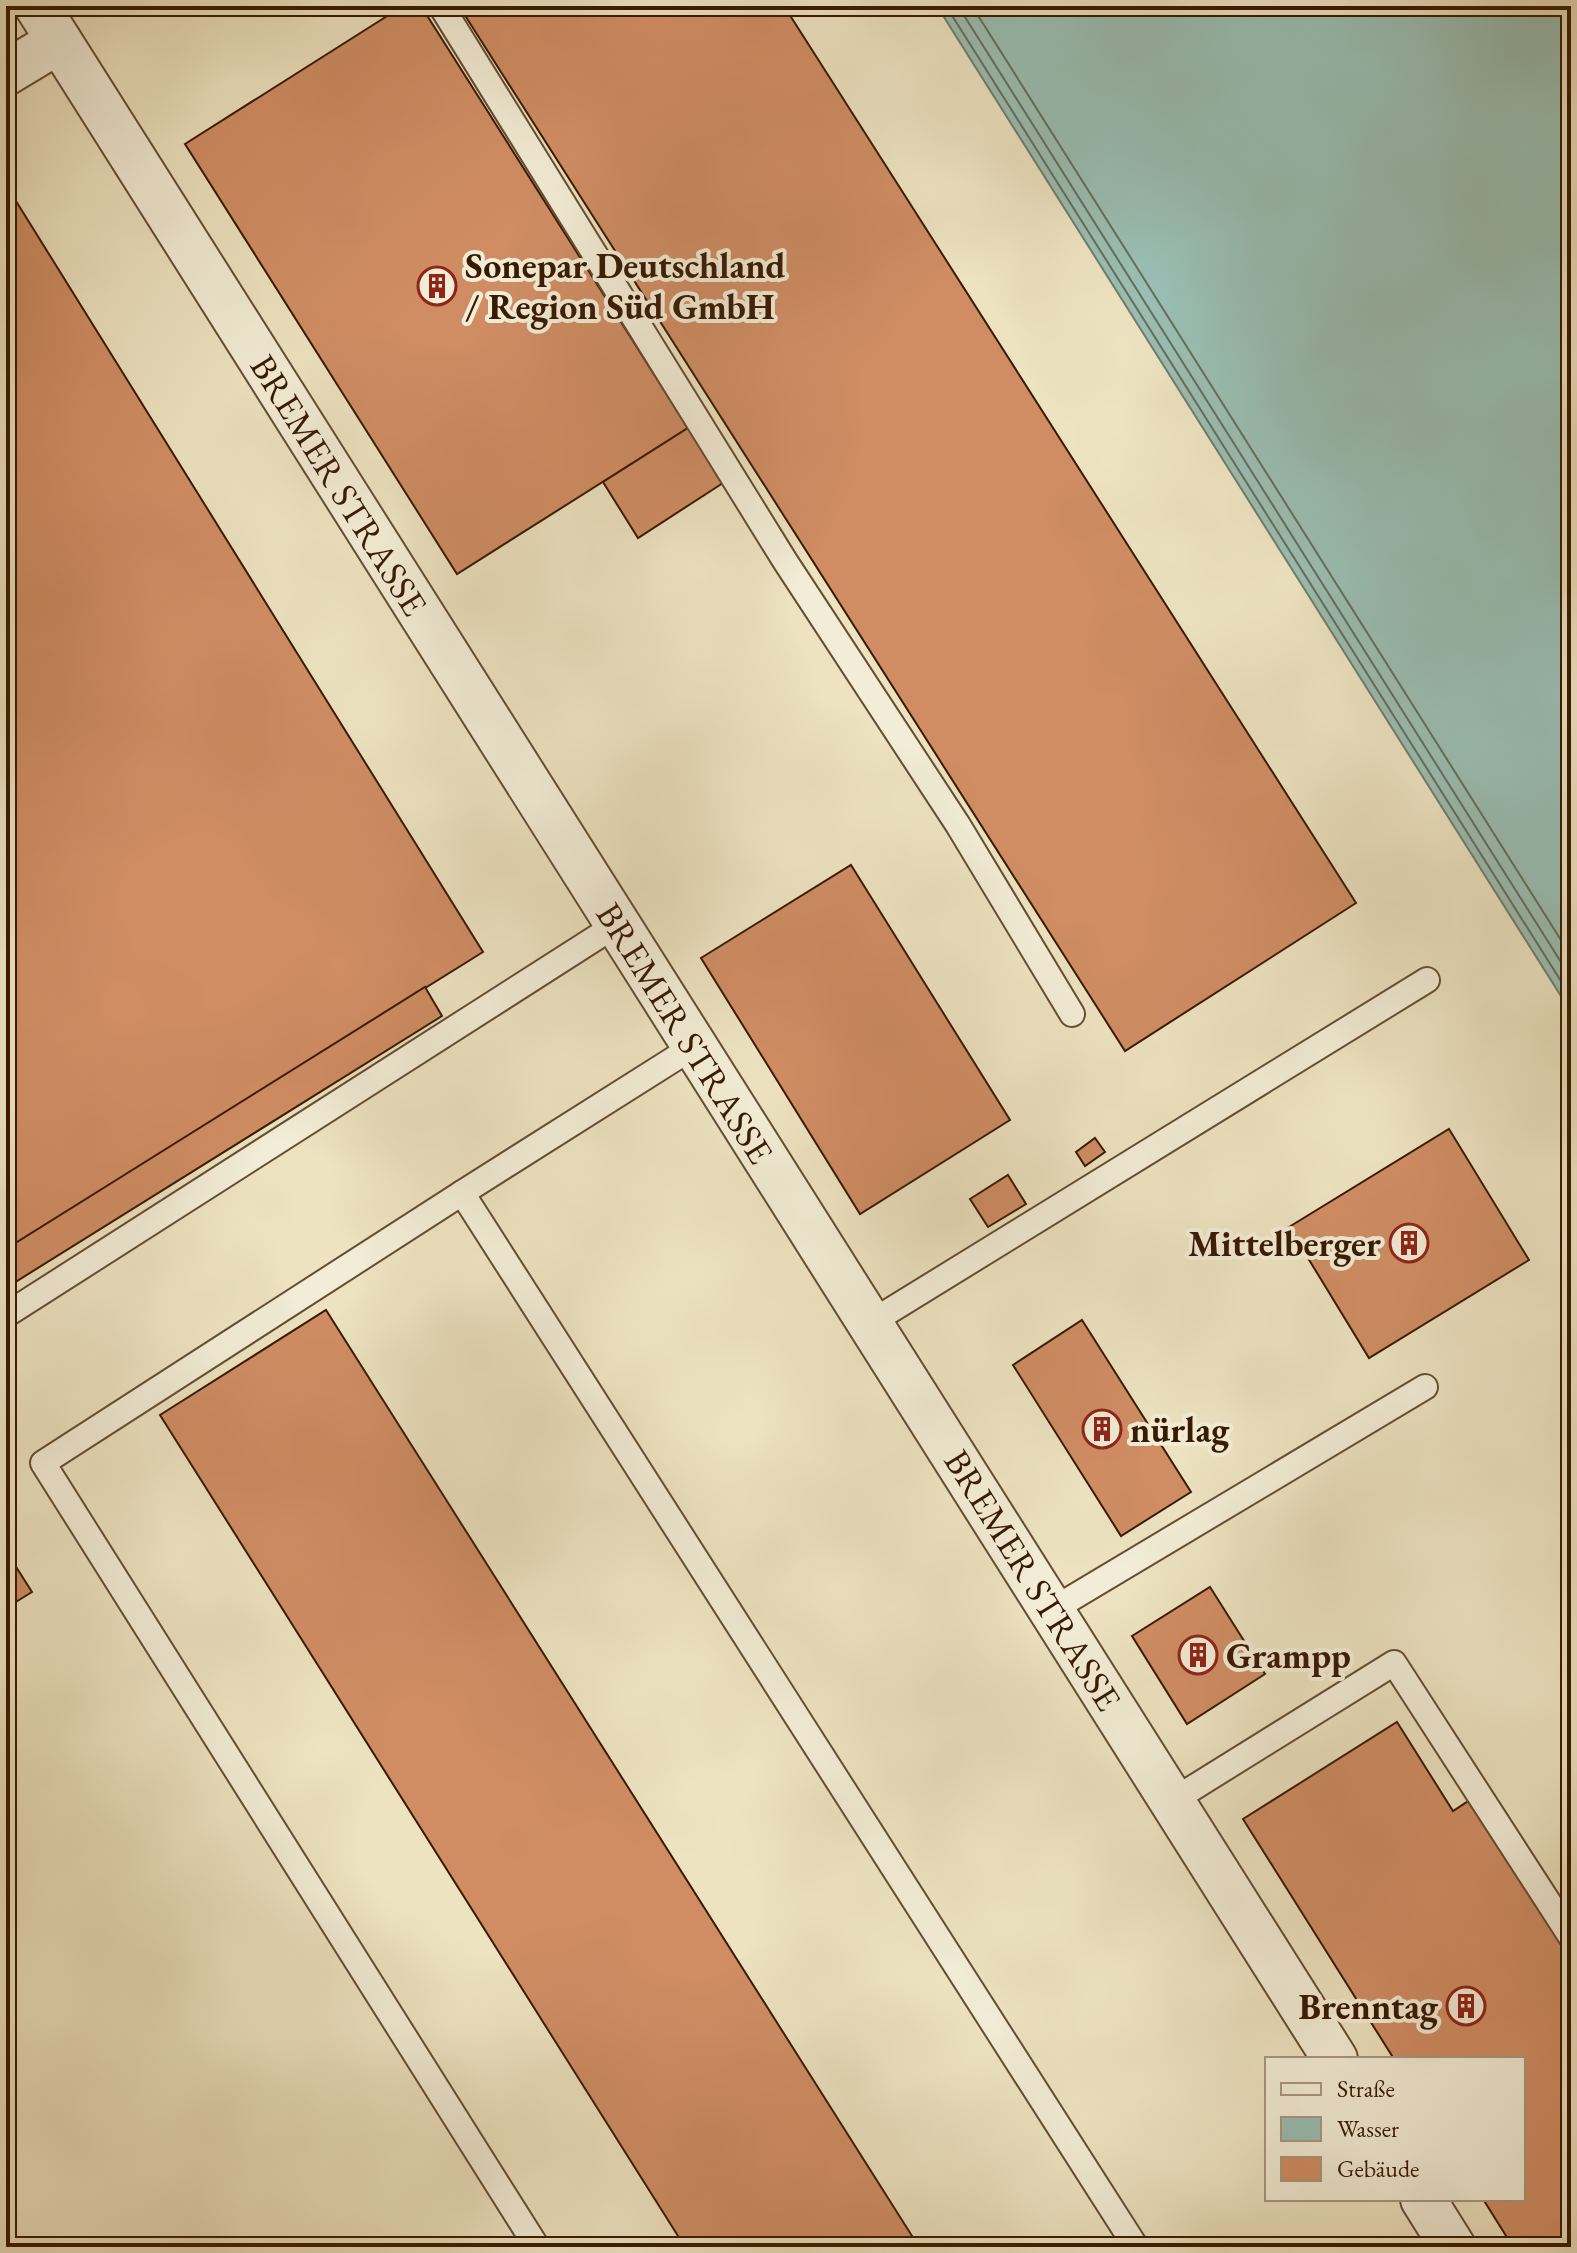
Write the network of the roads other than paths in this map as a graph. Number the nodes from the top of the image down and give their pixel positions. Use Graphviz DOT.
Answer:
graph roads {
  1 [pos="441,6"];
  2 [pos="48,23"];
  3 [pos="6,73"];
  4 [pos="616,925"];
  5 [pos="1427,980"];
  6 [pos="1072,1014"];
  7 [pos="693,1047"];
  8 [pos="462,1193"];
  9 [pos="6,1315"];
  10 [pos="870,1323"];
  11 [pos="1425,1387"];
  12 [pos="1052,1610"];
  13 [pos="1172,1801"];
  14 [pos="1571,1937"];
  15 [pos="1334,2057"];
  16 [pos="1424,2201"];
  17 [pos="537,2247"];
  18 [pos="1136,2247"];
  19 [pos="1453,2247"];
  1 -- 6 [label="lane"];
  2 -- 3 [label="street"];
  2 -- 4 [label="street, BREMER STRASSE"];
  4 -- 7 [label="street, BREMER STRASSE"];
  4 -- 9 [label="lane"];
  5 -- 10 [label="lane"];
  7 -- 8 [label="lane"];
  7 -- 10 [label="street, BREMER STRASSE"];
  8 -- 17 [label="lane"];
  8 -- 18 [label="lane"];
  10 -- 12 [label="street, BREMER STRASSE"];
  11 -- 12 [label="lane"];
  12 -- 13 [label="street, BREMER STRASSE"];
  13 -- 14 [label="lane"];
  13 -- 15 [label="street, BREMER STRASSE"];
  16 -- 19 [label="street"];
}
